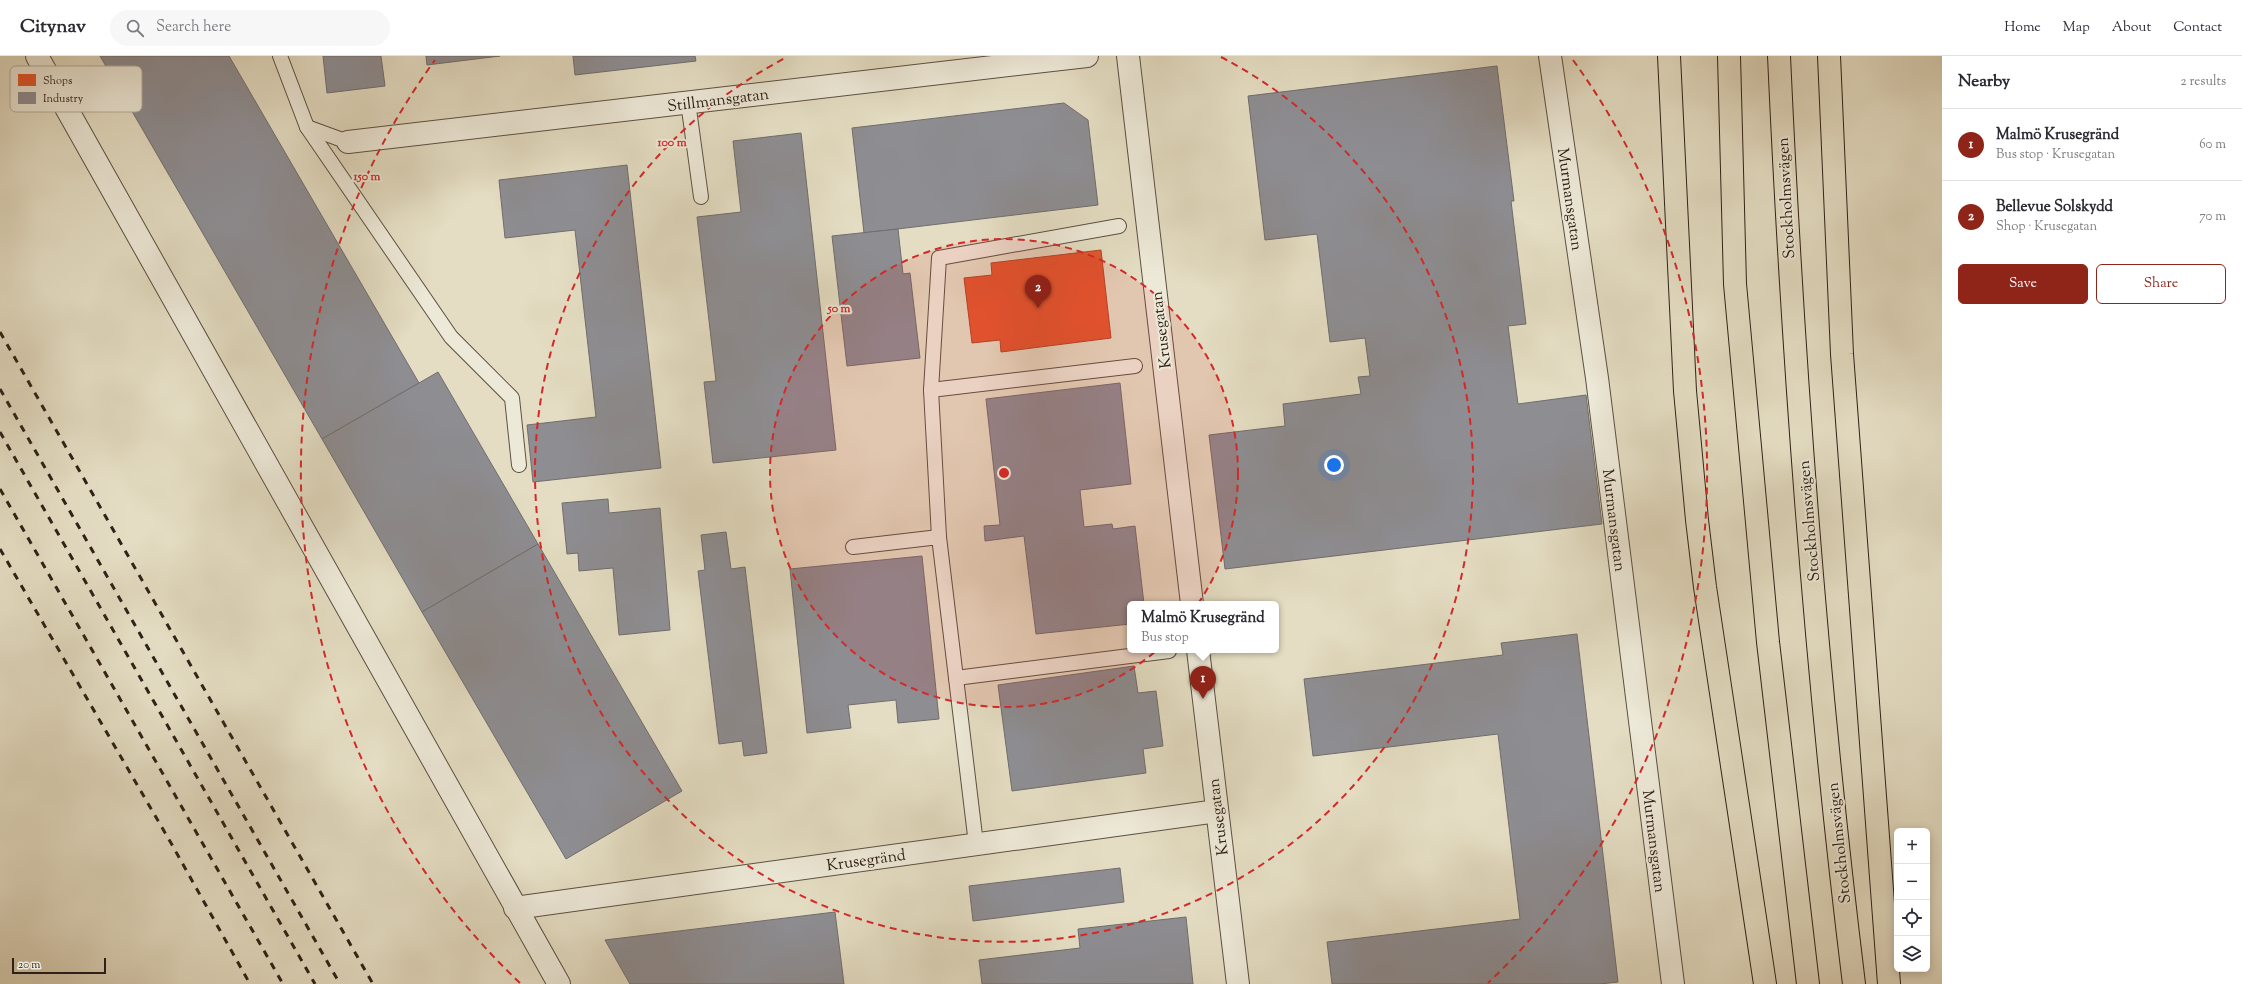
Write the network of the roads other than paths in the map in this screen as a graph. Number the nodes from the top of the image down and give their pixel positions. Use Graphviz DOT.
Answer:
graph roads {
  1 [pos="37,56"];
  2 [pos="280,56"];
  3 [pos="1087,56"];
  4 [pos="1128,56"];
  5 [pos="1550,56"];
  6 [pos="1669,56"];
  7 [pos="1779,56"];
  8 [pos="1829,56"];
  9 [pos="1729,59"];
  10 [pos="43,66"];
  11 [pos="688,102"];
  12 [pos="68,112"];
  13 [pos="307,127"];
  14 [pos="348,142"];
  15 [pos="701,197"];
  16 [pos="1119,226"];
  17 [pos="1135,366"];
  18 [pos="931,390"];
  19 [pos="519,465"];
  20 [pos="939,537"];
  21 [pos="853,547"];
  22 [pos="1192,601"];
  23 [pos="1153,653"];
  24 [pos="1198,653"];
  25 [pos="956,678"];
  26 [pos="1217,811"];
  27 [pos="976,844"];
  28 [pos="515,908"];
  29 [pos="559,984"];
  30 [pos="1238,984"];
  31 [pos="1671,984"];
  32 [pos="1765,984"];
  33 [pos="1808,984"];
  34 [pos="1854,984"];
  35 [pos="1889,984"];
  1 -- 10 [label="street"];
  2 -- 13 [label="lane"];
  3 -- 11 [label="street, Stillmansgatan"];
  4 -- 22 [label="street, Krusegatan"];
  5 -- 31 [label="street, Murmansgatan"];
  6 -- 32 [label="highway"];
  7 -- 34 [label="highway, Stockholmsvägen"];
  8 -- 35 [label="highway"];
  9 -- 33 [label="highway"];
  11 -- 14 [label="street, Stillmansgatan"];
  11 -- 15 [label="lane"];
  12 -- 28 [label="street"];
  13 -- 14 [label="lane"];
  13 -- 19 [label="lane"];
  16 -- 18 [label="lane"];
  17 -- 18 [label="lane"];
  18 -- 20 [label="lane"];
  20 -- 21 [label="lane"];
  20 -- 25 [label="lane"];
  23 -- 25 [label="lane"];
  24 -- 26 [label="street, Krusegatan"];
  25 -- 27 [label="lane"];
  26 -- 27 [label="street, Krusegränd"];
  26 -- 30 [label="street, Krusegatan"];
  27 -- 28 [label="street, Krusegränd"];
  28 -- 29 [label="street"];
}
